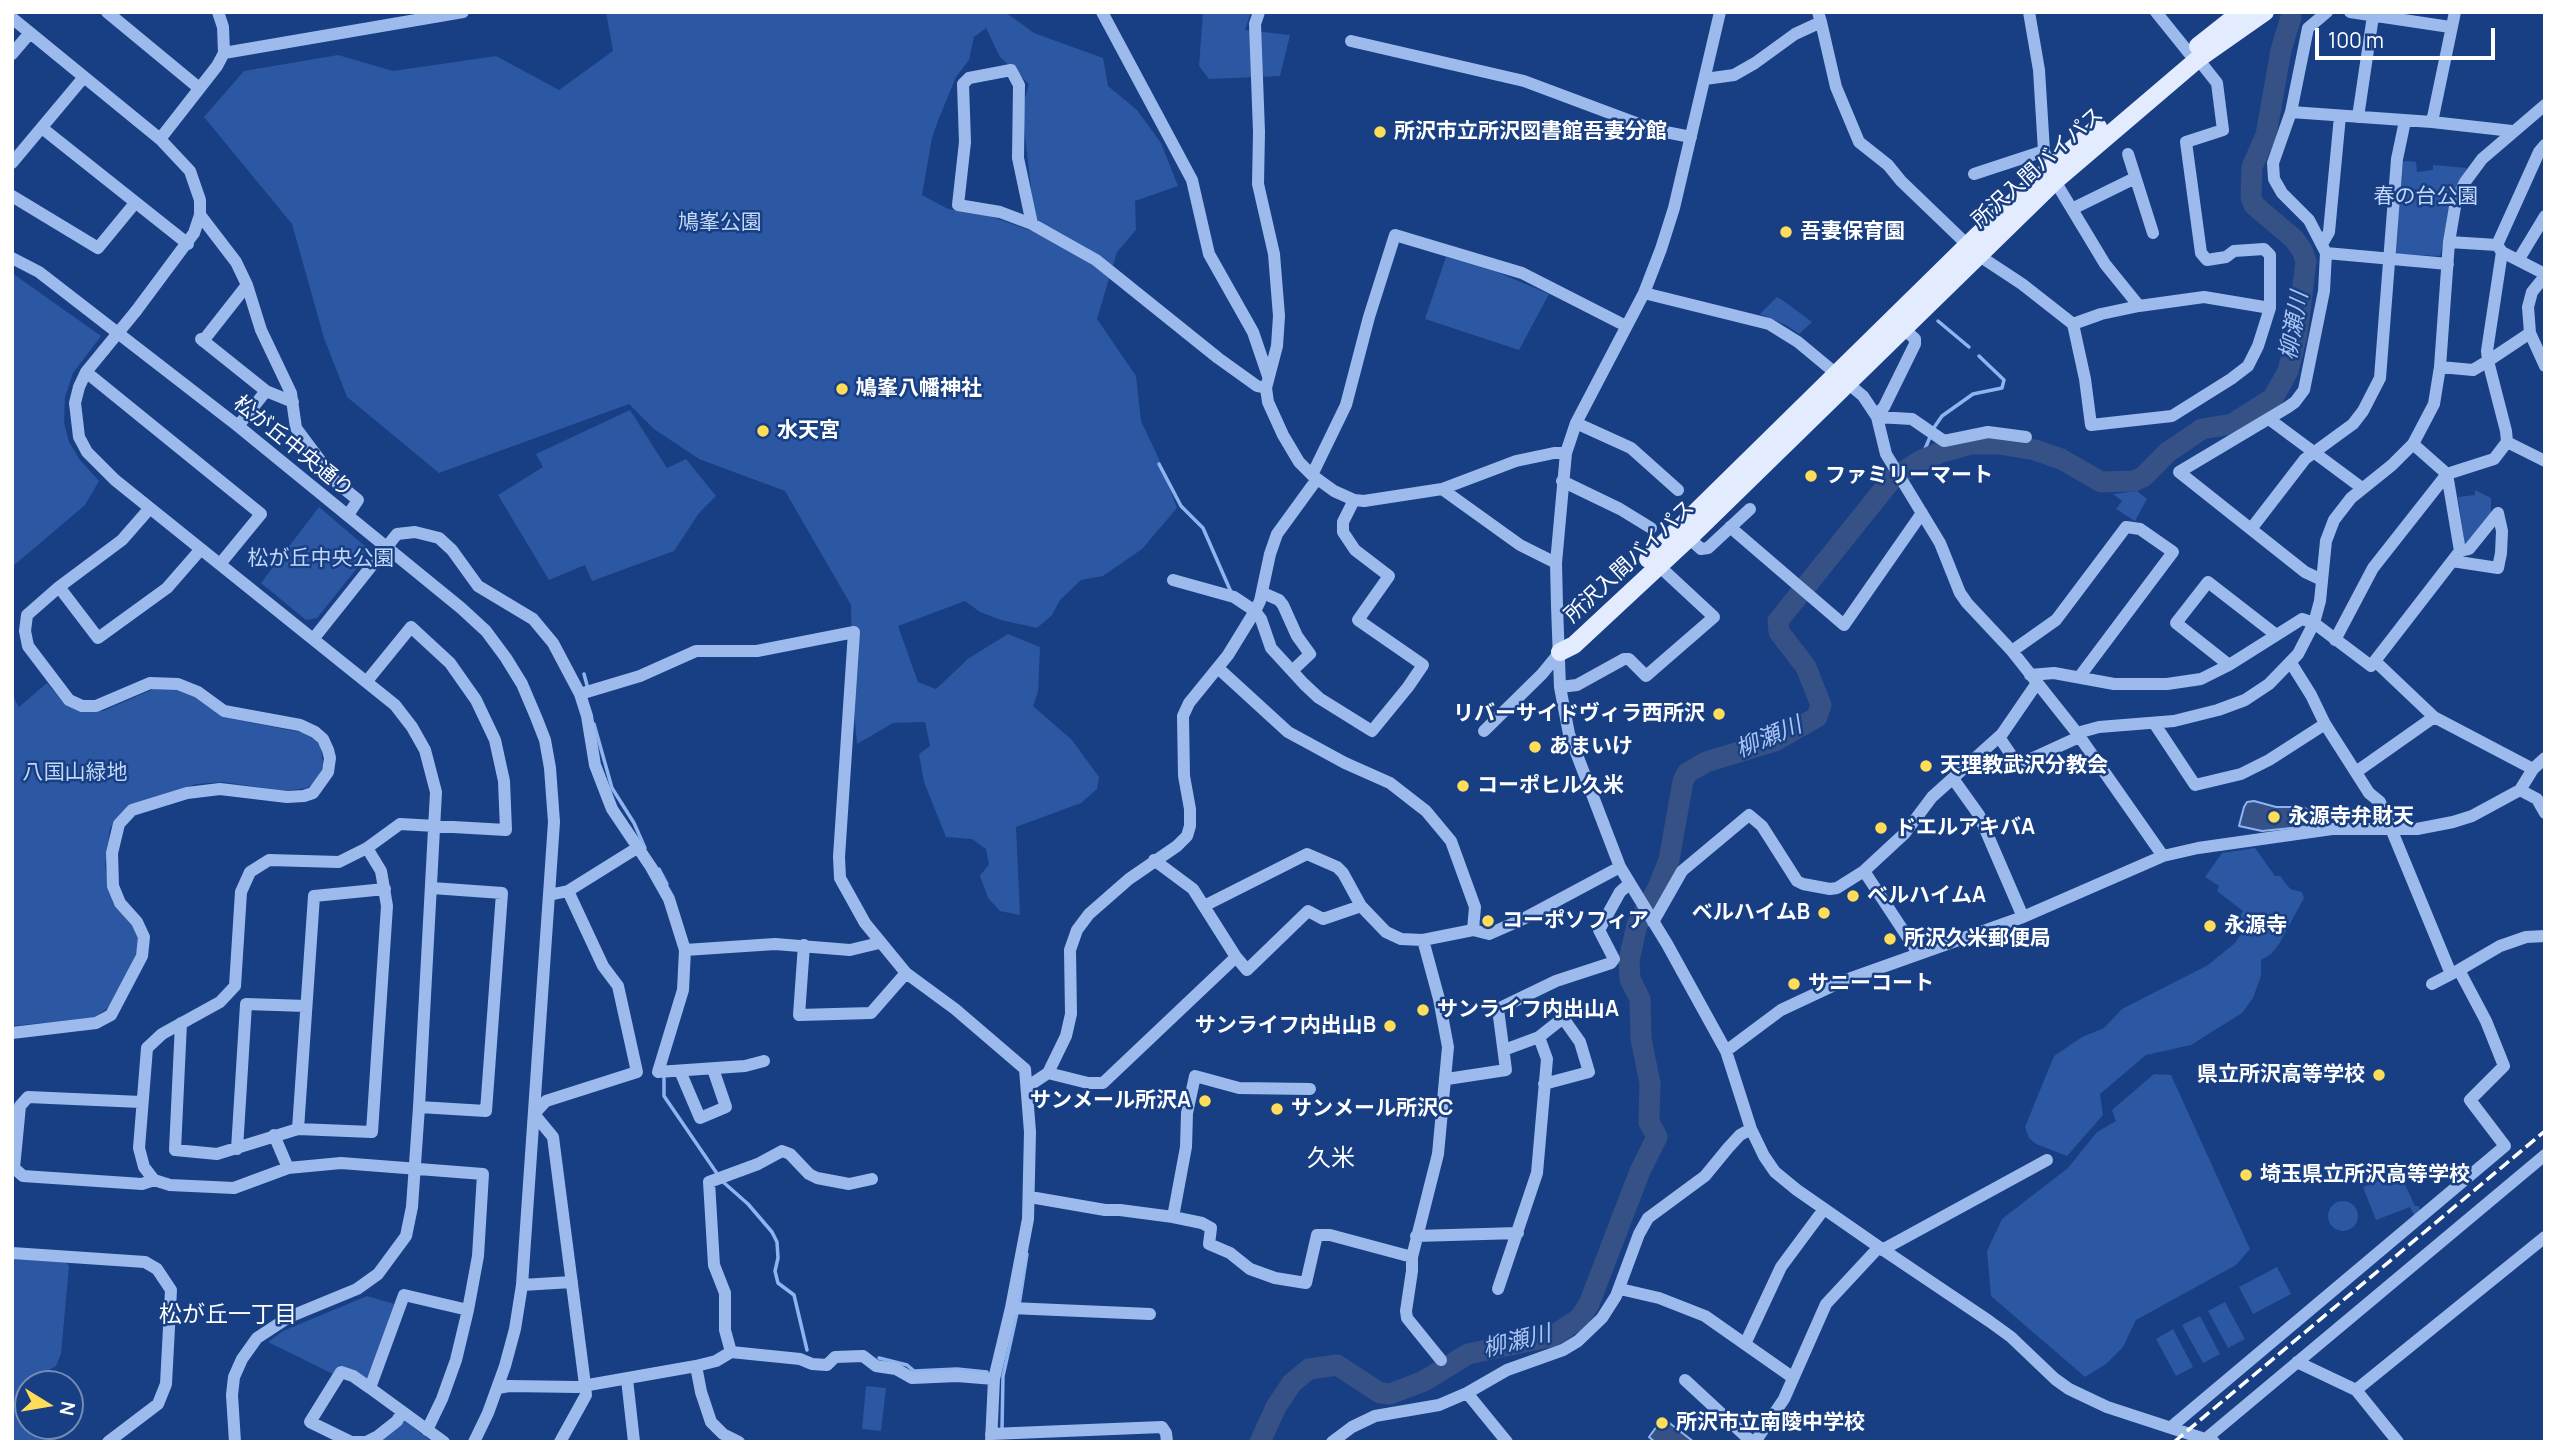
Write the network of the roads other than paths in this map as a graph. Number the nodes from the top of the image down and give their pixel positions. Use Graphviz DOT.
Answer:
graph roads {
  1 [pos="107,12"];
  2 [pos="218,12"];
  3 [pos="463,12"];
  4 [pos="1102,12"];
  5 [pos="1259,12"];
  6 [pos="1720,12"];
  7 [pos="2029,12"];
  8 [pos="2156,12"];
  9 [pos="2241,12"];
  10 [pos="2265,12"];
  11 [pos="2327,12"];
  12 [pos="2350,12"];
  13 [pos="2455,12"];
  14 [pos="2373,16"];
  15 [pos="1820,17"];
  16 [pos="12,18"];
  17 [pos="2450,27"];
  18 [pos="29,34"];
  19 [pos="1352,41"];
  20 [pos="224,53"];
  21 [pos="12,54"];
  22 [pos="2194,56"];
  23 [pos="84,77"];
  24 [pos="1705,79"];
  25 [pos="200,88"];
  26 [pos="2545,105"];
  27 [pos="2291,112"];
  28 [pos="2340,116"];
  29 [pos="2358,117"];
  30 [pos="2405,121"];
  31 [pos="2432,122"];
  32 [pos="42,128"];
  33 [pos="2512,131"];
  34 [pos="1691,138"];
  35 [pos="160,139"];
  36 [pos="2544,146"];
  37 [pos="2128,154"];
  38 [pos="12,163"];
  39 [pos="2050,167"];
  40 [pos="1974,174"];
  41 [pos="2135,178"];
  42 [pos="12,196"];
  43 [pos="135,203"];
  44 [pos="2071,209"];
  45 [pos="200,215"];
  46 [pos="2545,216"];
  47 [pos="1032,224"];
  48 [pos="2152,233"];
  49 [pos="2449,242"];
  50 [pos="188,244"];
  51 [pos="2324,248"];
  52 [pos="2499,248"];
  53 [pos="1973,250"];
  54 [pos="12,258"];
  55 [pos="2389,259"];
  56 [pos="2519,259"];
  57 [pos="2448,264"];
  58 [pos="2545,275"];
  59 [pos="247,285"];
  60 [pos="1644,293"];
  61 [pos="2139,306"];
  62 [pos="2270,308"];
  63 [pos="2073,324"];
  64 [pos="1626,327"];
  65 [pos="1903,328"];
  66 [pos="2535,336"];
  67 [pos="2488,360"];
  68 [pos="2544,362"];
  69 [pos="2440,368"];
  70 [pos="86,372"];
  71 [pos="1842,378"];
  72 [pos="1267,383"];
  73 [pos="266,391"];
  74 [pos="292,402"];
  75 [pos="1877,416"];
  76 [pos="2269,419"];
  77 [pos="1576,423"];
  78 [pos="238,426"];
  79 [pos="2026,438"];
  80 [pos="2507,442"];
  81 [pos="2413,444"];
  82 [pos="2314,452"];
  83 [pos="1566,453"];
  84 [pos="2545,461"];
  85 [pos="2447,474"];
  86 [pos="1314,477"];
  87 [pos="1562,481"];
  88 [pos="2362,488"];
  89 [pos="1442,489"];
  90 [pos="1678,490"];
  91 [pos="1354,500"];
  92 [pos="150,508"];
  93 [pos="1750,509"];
  94 [pos="1922,513"];
  95 [pos="348,515"];
  96 [pos="1730,527"];
  97 [pos="1651,528"];
  98 [pos="2251,529"];
  99 [pos="1689,538"];
  100 [pos="385,548"];
  101 [pos="201,549"];
  102 [pos="2456,556"];
  103 [pos="1556,563"];
  104 [pos="220,564"];
  105 [pos="1658,565"];
  106 [pos="1173,580"];
  107 [pos="2322,580"];
  108 [pos="60,587"];
  109 [pos="1263,593"];
  110 [pos="1255,611"];
  111 [pos="2314,623"];
  112 [pos="2275,634"];
  113 [pos="314,638"];
  114 [pos="2335,639"];
  115 [pos="2012,651"];
  116 [pos="1559,652"];
  117 [pos="2375,661"];
  118 [pos="2291,663"];
  119 [pos="2229,665"];
  120 [pos="1218,668"];
  121 [pos="1292,671"];
  122 [pos="2080,676"];
  123 [pos="2034,679"];
  124 [pos="367,681"];
  125 [pos="1560,687"];
  126 [pos="580,694"];
  127 [pos="2434,717"];
  128 [pos="2154,723"];
  129 [pos="2325,724"];
  130 [pos="1484,732"];
  131 [pos="2078,735"];
  132 [pos="1999,737"];
  133 [pos="2545,758"];
  134 [pos="2533,769"];
  135 [pos="2356,772"];
  136 [pos="1954,780"];
  137 [pos="2520,790"];
  138 [pos="2545,813"];
  139 [pos="436,826"];
  140 [pos="2391,827"];
  141 [pos="367,848"];
  142 [pos="637,848"];
  143 [pos="2163,856"];
  144 [pos="1154,860"];
  145 [pos="1620,867"];
  146 [pos="1864,871"];
  147 [pos="1630,883"];
  148 [pos="432,888"];
  149 [pos="384,889"];
  150 [pos="568,891"];
  151 [pos="549,895"];
  152 [pos="1204,906"];
  153 [pos="1361,906"];
  154 [pos="2022,917"];
  155 [pos="1652,920"];
  156 [pos="1473,930"];
  157 [pos="2545,936"];
  158 [pos="1423,940"];
  159 [pos="879,943"];
  160 [pos="804,945"];
  161 [pos="685,950"];
  162 [pos="1918,953"];
  163 [pos="1236,957"];
  164 [pos="2455,972"];
  165 [pos="906,974"];
  166 [pos="2432,984"];
  167 [pos="306,1006"];
  168 [pos="181,1023"];
  169 [pos="12,1033"];
  170 [pos="1539,1037"];
  171 [pos="1504,1050"];
  172 [pos="1726,1051"];
  173 [pos="764,1060"];
  174 [pos="713,1069"];
  175 [pos="680,1071"];
  176 [pos="1048,1073"];
  177 [pos="1447,1079"];
  178 [pos="1544,1084"];
  179 [pos="1027,1087"];
  180 [pos="1310,1088"];
  181 [pos="141,1102"];
  182 [pos="419,1107"];
  183 [pos="534,1114"];
  184 [pos="298,1129"];
  185 [pos="1751,1129"];
  186 [pos="274,1135"];
  187 [pos="237,1149"];
  188 [pos="2545,1155"];
  189 [pos="2047,1160"];
  190 [pos="288,1168"];
  191 [pos="414,1169"];
  192 [pos="872,1179"];
  193 [pos="154,1180"];
  194 [pos="1030,1197"];
  195 [pos="1824,1209"];
  196 [pos="1173,1217"];
  197 [pos="1518,1233"];
  198 [pos="1416,1236"];
  199 [pos="2545,1237"];
  200 [pos="1881,1249"];
  201 [pos="12,1253"];
  202 [pos="1412,1257"];
  203 [pos="572,1282"];
  204 [pos="522,1285"];
  205 [pos="1498,1289"];
  206 [pos="1620,1289"];
  207 [pos="1012,1308"];
  208 [pos="468,1310"];
  209 [pos="1150,1314"];
  210 [pos="1745,1343"];
  211 [pos="731,1352"];
  212 [pos="1441,1360"];
  213 [pos="2297,1362"];
  214 [pos="696,1366"];
  215 [pos="1793,1377"];
  216 [pos="627,1379"];
  217 [pos="994,1379"];
  218 [pos="1685,1380"];
  219 [pos="585,1385"];
  220 [pos="370,1388"];
  221 [pos="498,1388"];
  222 [pos="2356,1391"];
  223 [pos="1467,1393"];
  224 [pos="402,1412"];
  225 [pos="2171,1427"];
  226 [pos="427,1430"];
  227 [pos="996,1436"];
  228 [pos="2207,1441"];
  229 [pos="108,1442"];
  230 [pos="235,1442"];
  231 [pos="444,1442"];
  232 [pos="474,1442"];
  233 [pos="560,1442"];
  234 [pos="634,1442"];
  235 [pos="739,1442"];
  236 [pos="1167,1442"];
  237 [pos="1332,1442"];
  238 [pos="1507,1442"];
  239 [pos="1754,1442"];
  240 [pos="2398,1442"];
  1 -- 25 [label="street"];
  2 -- 20 [label="street"];
  3 -- 20 [label="street"];
  4 -- 72 [label="street"];
  5 -- 72 [label="street"];
  6 -- 24 [label="street"];
  7 -- 39 [label="street"];
  8 -- 22 [label="street"];
  9 -- 22 [label="main road, 所沢入間バイパス"];
  10 -- 22 [label="main road, 所沢入間バイパス"];
  11 -- 27 [label="street"];
  12 -- 14 [label="street"];
  13 -- 17 [label="street"];
  14 -- 17 [label="street"];
  14 -- 29 [label="street"];
  15 -- 24 [label="street"];
  15 -- 53 [label="street"];
  16 -- 18 [label="street"];
  17 -- 31 [label="street"];
  18 -- 21 [label="street"];
  18 -- 23 [label="street"];
  19 -- 34 [label="street"];
  20 -- 25 [label="street"];
  22 -- 39 [label="main road, 所沢入間バイパス"];
  22 -- 62 [label="street"];
  23 -- 32 [label="street"];
  23 -- 35 [label="street"];
  24 -- 34 [label="street"];
  25 -- 35 [label="street"];
  26 -- 33 [label="street"];
  27 -- 28 [label="street"];
  27 -- 51 [label="street"];
  28 -- 29 [label="street"];
  28 -- 51 [label="street"];
  29 -- 30 [label="street"];
  30 -- 31 [label="street"];
  30 -- 55 [label="street"];
  31 -- 33 [label="street"];
  32 -- 38 [label="street"];
  32 -- 43 [label="street"];
  33 -- 49 [label="street"];
  34 -- 60 [label="street"];
  35 -- 45 [label="street"];
  36 -- 52 [label="street"];
  37 -- 41 [label="street"];
  39 -- 40 [label="street"];
  39 -- 44 [label="street"];
  39 -- 53 [label="main road, 所沢入間バイパス"];
  41 -- 44 [label="street"];
  41 -- 48 [label="street"];
  42 -- 43 [label="street"];
  43 -- 50 [label="street"];
  44 -- 61 [label="street"];
  45 -- 50 [label="street"];
  45 -- 59 [label="street"];
  46 -- 56 [label="street"];
  47 -- 47 [label="street"];
  47 -- 72 [label="street"];
  49 -- 52 [label="street"];
  49 -- 57 [label="street"];
  50 -- 70 [label="street, bridge"];
  51 -- 55 [label="street"];
  51 -- 76 [label="street"];
  52 -- 56 [label="street"];
  52 -- 67 [label="street"];
  53 -- 63 [label="street"];
  53 -- 65 [label="main road, 所沢入間バイパス"];
  53 -- 71 [label="main road, 所沢入間バイパス"];
  54 -- 78 [label="street, 松が丘中央通り"];
  55 -- 57 [label="street"];
  55 -- 82 [label="street"];
  56 -- 58 [label="street"];
  57 -- 69 [label="street"];
  58 -- 66 [label="street"];
  59 -- 73 [label="street"];
  59 -- 74 [label="street"];
  60 -- 64 [label="street"];
  60 -- 71 [label="street"];
  61 -- 62 [label="street"];
  61 -- 63 [label="street"];
  62 -- 63 [label="street"];
  64 -- 77 [label="street"];
  64 -- 86 [label="street"];
  65 -- 71 [label="main road, 所沢入間バイパス"];
  65 -- 75 [label="street"];
  66 -- 67 [label="street"];
  66 -- 68 [label="street"];
  67 -- 69 [label="street"];
  67 -- 80 [label="street"];
  69 -- 81 [label="street"];
  70 -- 92 [label="street"];
  70 -- 104 [label="street"];
  71 -- 75 [label="street"];
  71 -- 99 [label="main road, 所沢入間バイパス"];
  71 -- 116 [label="main road, 所沢入間バイパス"];
  72 -- 86 [label="street"];
  73 -- 74 [label="street"];
  73 -- 78 [label="street"];
  74 -- 95 [label="street"];
  75 -- 79 [label="street"];
  75 -- 94 [label="street"];
  76 -- 82 [label="street"];
  76 -- 98 [label="street"];
  77 -- 83 [label="street"];
  77 -- 90 [label="street"];
  78 -- 95 [label="street, 松が丘中央通り"];
  80 -- 84 [label="street"];
  80 -- 85 [label="street"];
  81 -- 85 [label="street"];
  81 -- 88 [label="street"];
  82 -- 88 [label="street"];
  82 -- 98 [label="street"];
  83 -- 87 [label="street"];
  83 -- 89 [label="street"];
  85 -- 102 [label="street"];
  85 -- 114 [label="street"];
  86 -- 91 [label="street"];
  86 -- 109 [label="street"];
  87 -- 97 [label="street"];
  87 -- 103 [label="street"];
  88 -- 107 [label="street"];
  89 -- 91 [label="street"];
  89 -- 103 [label="street"];
  91 -- 121 [label="street"];
  92 -- 101 [label="street"];
  92 -- 108 [label="street"];
  93 -- 96 [label="street"];
  94 -- 96 [label="street"];
  94 -- 115 [label="street"];
  95 -- 100 [label="street, 松が丘中央通り"];
  96 -- 99 [label="street"];
  98 -- 107 [label="street"];
  99 -- 105 [label="main road, 所沢入間バイパス"];
  100 -- 113 [label="street"];
  100 -- 126 [label="street"];
  100 -- 151 [label="street, 松が丘中央通り"];
  101 -- 104 [label="street"];
  101 -- 108 [label="street"];
  102 -- 102 [label="street"];
  102 -- 117 [label="street"];
  103 -- 116 [label="street"];
  104 -- 113 [label="street"];
  105 -- 116 [label="main road, 所沢入間バイパス"];
  105 -- 125 [label="street"];
  106 -- 110 [label="street"];
  107 -- 111 [label="street"];
  108 -- 169 [label="street"];
  109 -- 110 [label="street"];
  109 -- 121 [label="street"];
  110 -- 120 [label="street"];
  110 -- 121 [label="street"];
  111 -- 112 [label="street"];
  111 -- 114 [label="street"];
  111 -- 118 [label="street"];
  112 -- 119 [label="street"];
  112 -- 119 [label="street"];
  113 -- 124 [label="street"];
  114 -- 117 [label="street"];
  115 -- 122 [label="street"];
  115 -- 123 [label="street"];
  116 -- 125 [label="street"];
  116 -- 130 [label="street"];
  117 -- 127 [label="street"];
  118 -- 128 [label="street"];
  118 -- 129 [label="street"];
  119 -- 122 [label="street"];
  120 -- 144 [label="street"];
  120 -- 156 [label="street"];
  122 -- 123 [label="street"];
  123 -- 131 [label="street"];
  123 -- 132 [label="street"];
  124 -- 139 [label="street"];
  124 -- 139 [label="street"];
  125 -- 145 [label="street"];
  126 -- 142 [label="street"];
  126 -- 159 [label="street"];
  127 -- 134 [label="street"];
  127 -- 135 [label="street"];
  128 -- 129 [label="street"];
  128 -- 131 [label="street"];
  129 -- 135 [label="street"];
  131 -- 132 [label="street"];
  131 -- 143 [label="street"];
  132 -- 136 [label="street"];
  133 -- 134 [label="street"];
  134 -- 137 [label="street"];
  135 -- 140 [label="street"];
  136 -- 146 [label="street"];
  136 -- 154 [label="street"];
  137 -- 138 [label="street"];
  137 -- 140 [label="street"];
  139 -- 141 [label="street"];
  139 -- 148 [label="street"];
  140 -- 143 [label="street"];
  140 -- 164 [label="street"];
  141 -- 149 [label="street"];
  141 -- 168 [label="street"];
  142 -- 150 [label="street"];
  142 -- 161 [label="street"];
  143 -- 154 [label="street"];
  144 -- 152 [label="street"];
  144 -- 176 [label="street"];
  145 -- 147 [label="street"];
  145 -- 156 [label="street"];
  146 -- 155 [label="street"];
  146 -- 162 [label="street"];
  147 -- 155 [label="street"];
  147 -- 171 [label="street"];
  148 -- 182 [label="street"];
  148 -- 182 [label="street"];
  149 -- 167 [label="street"];
  149 -- 184 [label="street"];
  150 -- 151 [label="street"];
  150 -- 183 [label="street"];
  151 -- 183 [label="street, 松が丘中央通り"];
  152 -- 153 [label="street"];
  152 -- 163 [label="street"];
  153 -- 158 [label="street"];
  153 -- 163 [label="street"];
  154 -- 162 [label="street"];
  155 -- 172 [label="street"];
  156 -- 158 [label="street"];
  157 -- 164 [label="street"];
  158 -- 177 [label="street"];
  159 -- 160 [label="street"];
  159 -- 165 [label="street"];
  160 -- 161 [label="street"];
  160 -- 165 [label="street"];
  161 -- 175 [label="street"];
  162 -- 172 [label="street"];
  163 -- 176 [label="street"];
  164 -- 166 [label="street"];
  164 -- 225 [label="street"];
  165 -- 179 [label="street"];
  167 -- 184 [label="street"];
  167 -- 187 [label="street"];
  168 -- 181 [label="street"];
  168 -- 187 [label="street"];
  170 -- 171 [label="street"];
  170 -- 178 [label="street"];
  170 -- 178 [label="street"];
  171 -- 177 [label="street"];
  172 -- 185 [label="street"];
  173 -- 174 [label="street"];
  174 -- 175 [label="street"];
  174 -- 175 [label="street"];
  176 -- 179 [label="street"];
  177 -- 198 [label="street"];
  178 -- 197 [label="street"];
  179 -- 194 [label="street"];
  180 -- 196 [label="street"];
  181 -- 193 [label="street"];
  181 -- 193 [label="street"];
  182 -- 191 [label="street"];
  183 -- 203 [label="street"];
  183 -- 204 [label="street, 松が丘中央通り"];
  184 -- 186 [label="street"];
  185 -- 195 [label="street"];
  185 -- 206 [label="street"];
  186 -- 187 [label="street"];
  186 -- 190 [label="street"];
  188 -- 213 [label="street"];
  189 -- 200 [label="street"];
  190 -- 191 [label="street"];
  190 -- 193 [label="street"];
  191 -- 208 [label="street"];
  191 -- 230 [label="street"];
  192 -- 211 [label="street"];
  194 -- 196 [label="street"];
  194 -- 207 [label="street"];
  195 -- 200 [label="street"];
  195 -- 210 [label="street"];
  196 -- 202 [label="street"];
  197 -- 198 [label="street"];
  197 -- 205 [label="street"];
  198 -- 202 [label="street"];
  199 -- 222 [label="street"];
  200 -- 215 [label="street"];
  200 -- 225 [label="street"];
  201 -- 229 [label="street"];
  202 -- 212 [label="street"];
  203 -- 204 [label="street"];
  203 -- 219 [label="street"];
  204 -- 221 [label="street, 松が丘中央通り"];
  206 -- 210 [label="street"];
  206 -- 223 [label="street"];
  207 -- 209 [label="street"];
  207 -- 217 [label="street"];
  208 -- 220 [label="street"];
  208 -- 226 [label="street"];
  210 -- 215 [label="street"];
  211 -- 214 [label="street"];
  211 -- 217 [label="street"];
  213 -- 222 [label="street"];
  213 -- 228 [label="street"];
  214 -- 216 [label="street"];
  214 -- 235 [label="street"];
  215 -- 239 [label="street"];
  216 -- 219 [label="street"];
  216 -- 234 [label="street"];
  217 -- 227 [label="street"];
  218 -- 239 [label="street"];
  219 -- 221 [label="street"];
  219 -- 233 [label="street"];
  220 -- 224 [label="street"];
  220 -- 224 [label="street"];
  221 -- 232 [label="street, 松が丘中央通り"];
  222 -- 240 [label="street"];
  223 -- 237 [label="street"];
  223 -- 238 [label="street"];
  224 -- 226 [label="street"];
  225 -- 228 [label="street"];
  226 -- 231 [label="street"];
  227 -- 236 [label="street"];
}
